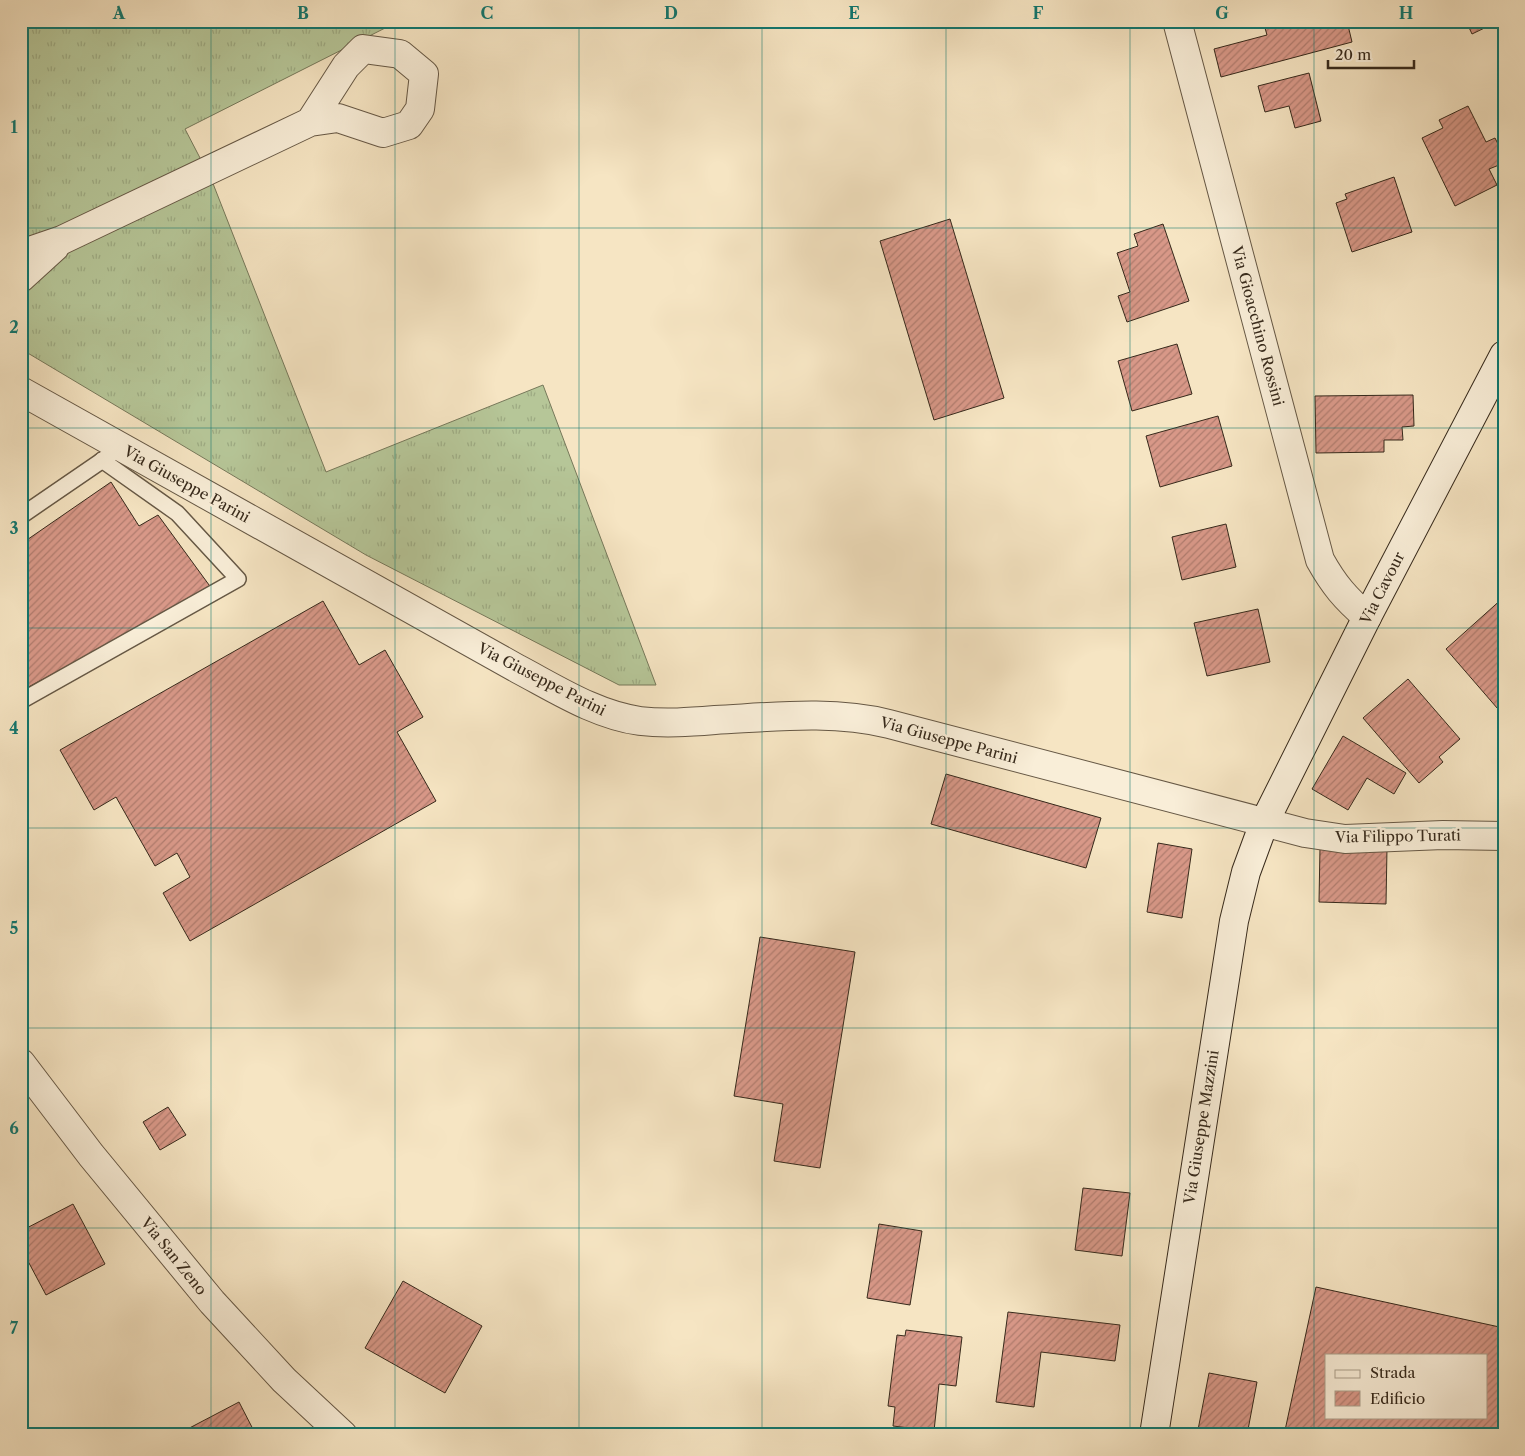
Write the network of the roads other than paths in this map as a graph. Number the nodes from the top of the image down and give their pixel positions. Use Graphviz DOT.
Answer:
graph roads {
  1 [pos="1177,21"];
  2 [pos="310,122"];
  3 [pos="62,240"];
  4 [pos="21,254"];
  5 [pos="21,278"];
  6 [pos="1504,355"];
  7 [pos="21,391"];
  8 [pos="111,453"];
  9 [pos="21,516"];
  10 [pos="1367,617"];
  11 [pos="21,701"];
  12 [pos="1264,823"];
  13 [pos="1504,836"];
  14 [pos="21,1063"];
  15 [pos="343,1435"];
  16 [pos="1154,1435"];
  1 -- 10 [label="street, Via Gioacchino Rossini"];
  2 -- 3 [label="street"];
  3 -- 4 [label="street"];
  3 -- 5 [label="street"];
  6 -- 10 [label="street, Via Cavour"];
  7 -- 8 [label="street, Via Giuseppe Parini"];
  8 -- 9 [label="lane"];
  8 -- 11 [label="lane"];
  8 -- 12 [label="street, Via Giuseppe Parini"];
  10 -- 12 [label="street, Via Cavour"];
  12 -- 13 [label="street, Via Filippo Turati"];
  12 -- 16 [label="street, Via Giuseppe Mazzini"];
  14 -- 15 [label="street, Via San Zeno"];
}
